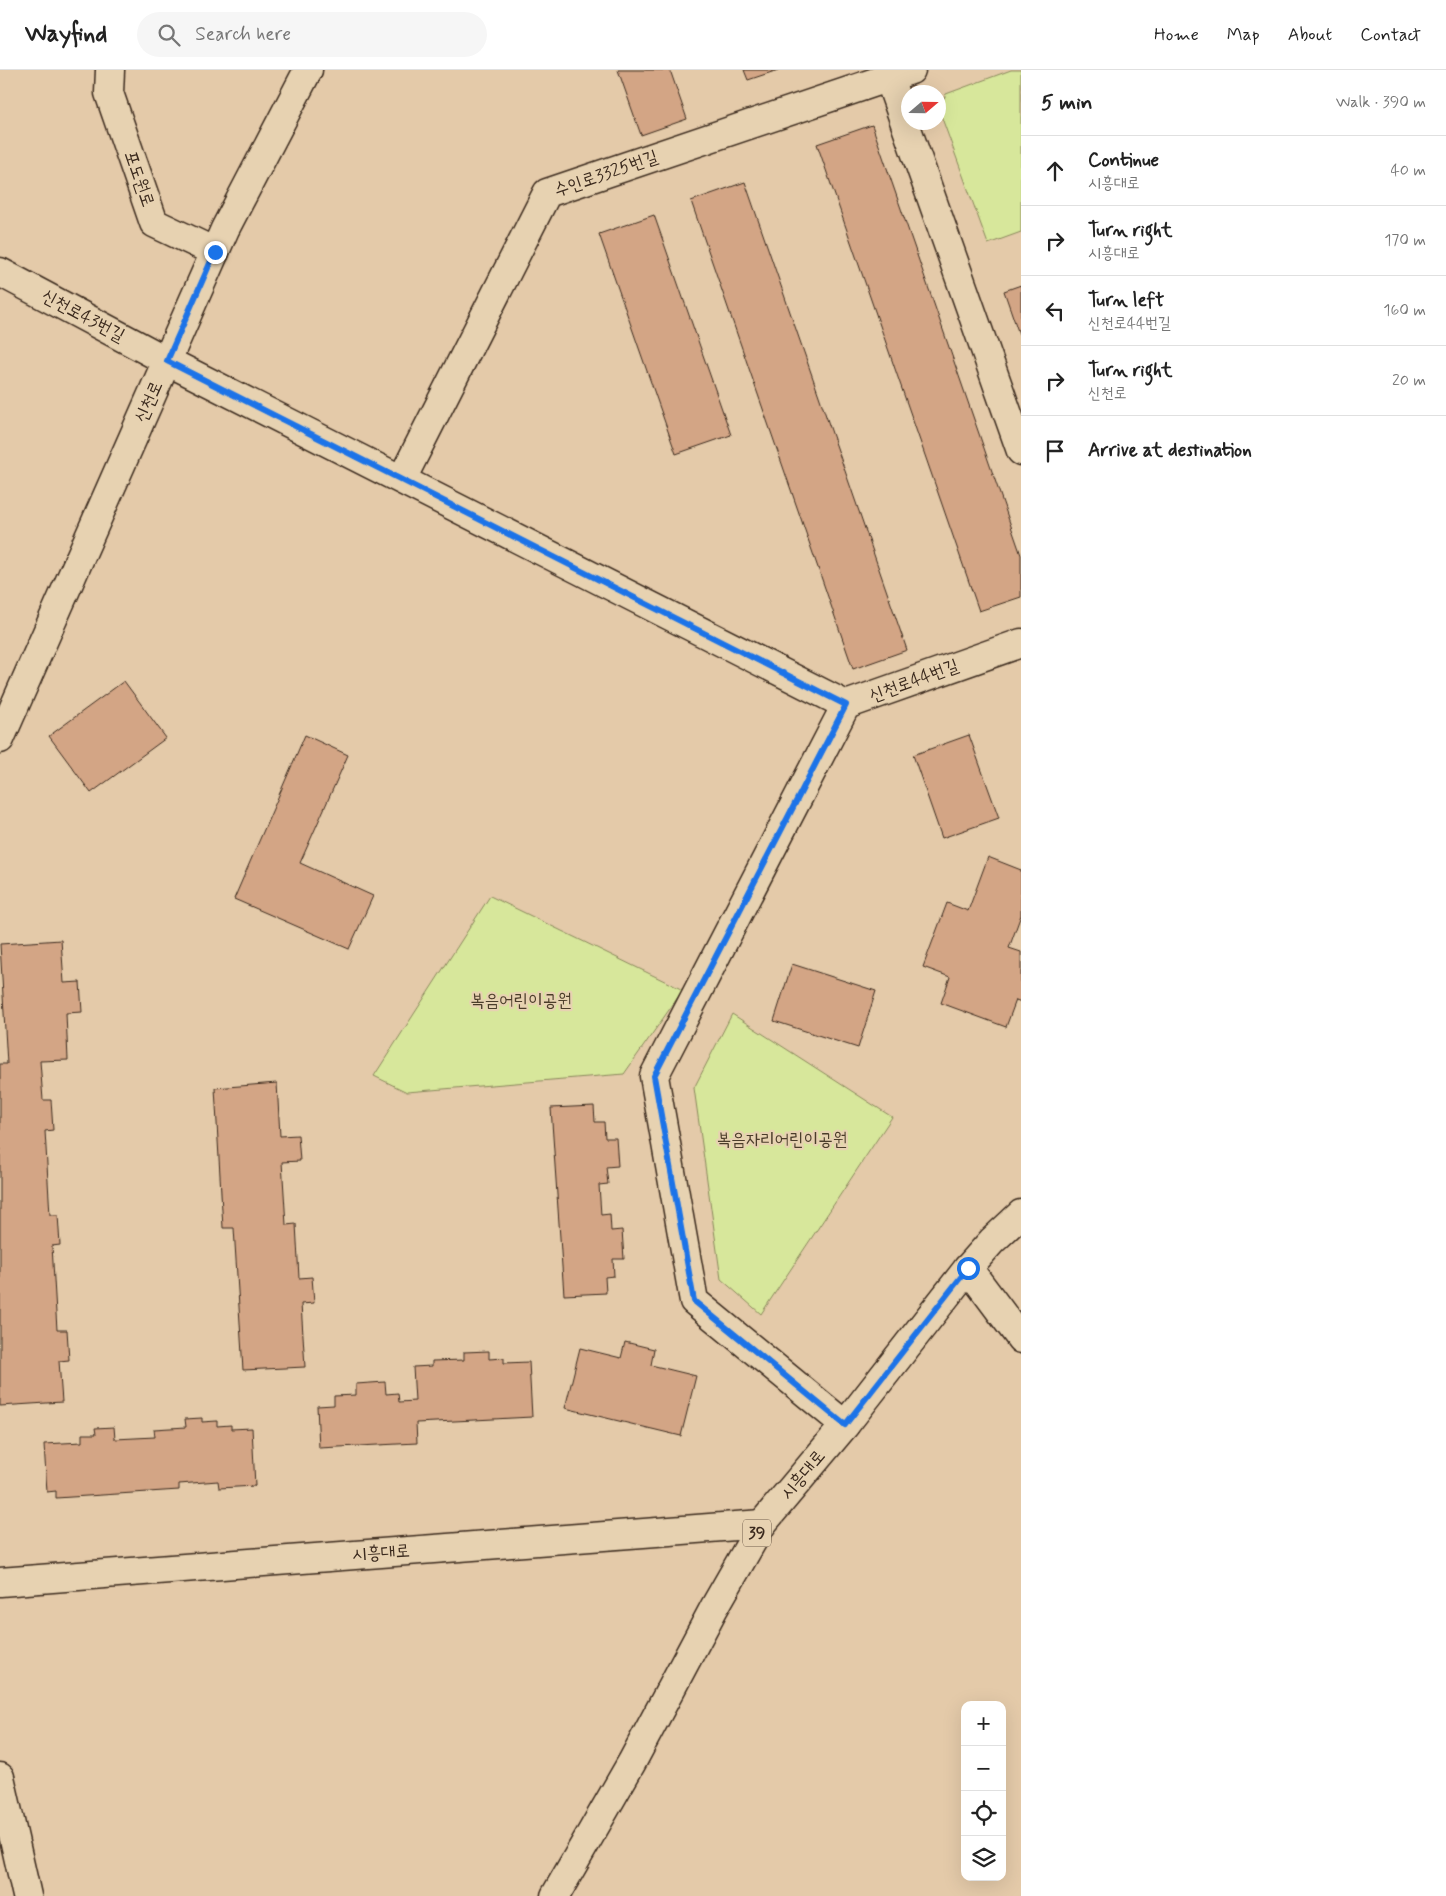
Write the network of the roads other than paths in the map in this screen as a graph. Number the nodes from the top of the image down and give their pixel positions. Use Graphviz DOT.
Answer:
graph roads {
  1 [pos="110,70"];
  2 [pos="308,70"];
  3 [pos="900,74"];
  4 [pos="215,252"];
  5 [pos="0,272"];
  6 [pos="167,361"];
  7 [pos="1021,451"];
  8 [pos="402,479"];
  9 [pos="1021,643"];
  10 [pos="846,705"];
  11 [pos="0,739"];
  12 [pos="1021,1214"];
  13 [pos="968,1268"];
  14 [pos="1021,1339"];
  15 [pos="845,1425"];
  16 [pos="762,1524"];
  17 [pos="0,1582"];
  18 [pos="0,1777"];
  19 [pos="27,1896"];
  20 [pos="555,1896"];
  1 -- 4 [label="street, 포도원로"];
  2 -- 4 [label="street, 신천로"];
  3 -- 7 [label="street"];
  3 -- 8 [label="street, 수인로3325번길"];
  4 -- 6 [label="street, 신천로"];
  5 -- 6 [label="street, 신천로43번길"];
  6 -- 8 [label="street, 신천로44번길"];
  6 -- 11 [label="street, 신천로"];
  8 -- 10 [label="street, 신천로44번길"];
  9 -- 10 [label="street, 신천로44번길"];
  10 -- 15 [label="street"];
  12 -- 13 [label="street, 시흥대로 / 39"];
  13 -- 14 [label="street"];
  13 -- 15 [label="street, 시흥대로 / 39"];
  15 -- 16 [label="street, 시흥대로 / 39"];
  16 -- 17 [label="street, 시흥대로"];
  16 -- 20 [label="street, 시흥대로 / 39"];
  18 -- 19 [label="street"];
}
